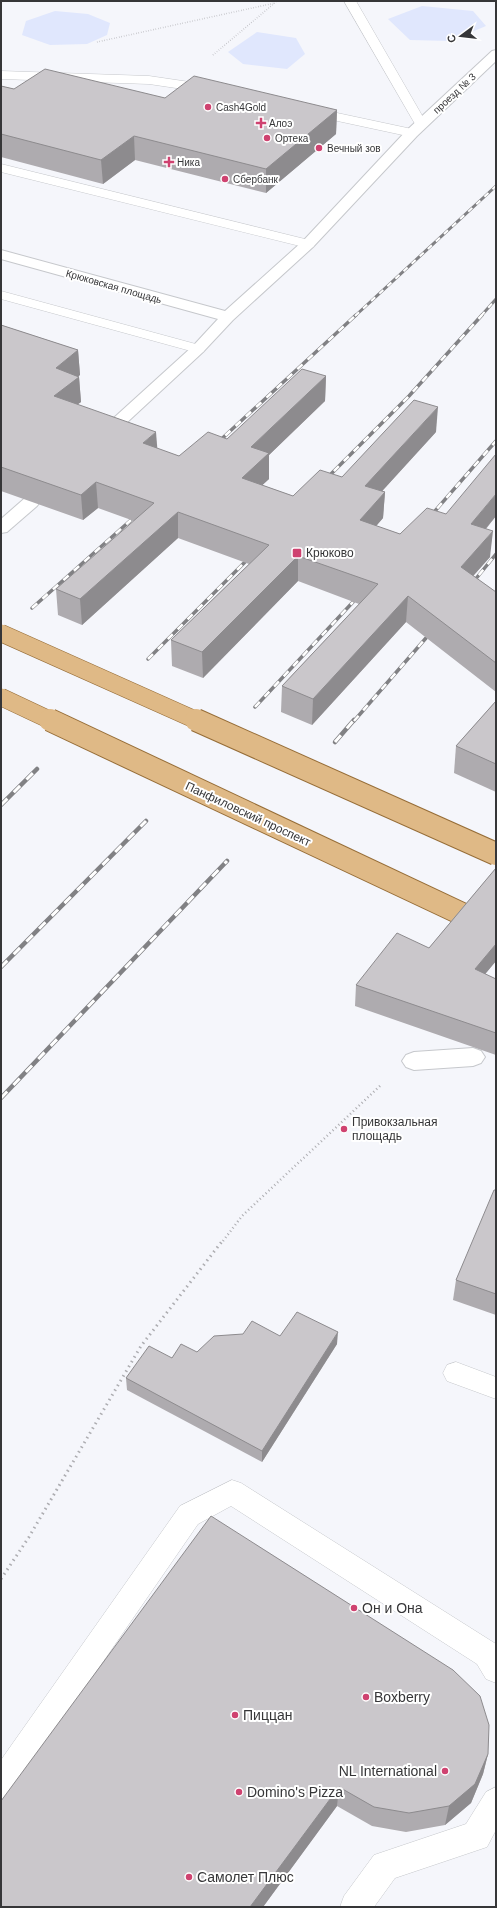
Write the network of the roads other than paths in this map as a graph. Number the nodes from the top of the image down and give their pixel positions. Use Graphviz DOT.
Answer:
graph roads {
  1 [pos="350,1"];
  2 [pos="496,54"];
  3 [pos="1,75"];
  4 [pos="224,93"];
  5 [pos="294,108"];
  6 [pos="416,129"];
  7 [pos="1,168"];
  8 [pos="308,244"];
  9 [pos="1,254"];
  10 [pos="1,295"];
  11 [pos="228,317"];
  12 [pos="198,349"];
  13 [pos="102,437"];
  14 [pos="31,502"];
  15 [pos="18,513"];
  16 [pos="1,517"];
  17 [pos="1,528"];
  18 [pos="1,633"];
  19 [pos="1,697"];
  20 [pos="496,854"];
  21 [pos="496,930"];
  22 [pos="473,1057"];
  23 [pos="414,1061"];
  24 [pos="456,1373"];
  25 [pos="496,1388"];
  26 [pos="496,1669"];
  27 [pos="1,1785"];
  28 [pos="496,1802"];
  29 [pos="355,1907"];
  1 -- 6 [label="lane"];
  2 -- 6 [label="street, проезд № 3"];
  3 -- 4 [label="lane"];
  5 -- 6 [label="lane"];
  6 -- 8 [label="street, проезд № 3"];
  7 -- 8 [label="lane"];
  8 -- 11 [label="street, проезд № 3"];
  9 -- 11 [label="street, Крюковская площадь"];
  10 -- 12 [label="lane"];
  11 -- 12 [label="street, проезд № 3"];
  12 -- 13 [label="street, проезд № 3"];
  14 -- 15 [label="street"];
  15 -- 16 [label="lane"];
  15 -- 17 [label="street"];
  18 -- 20 [label="main road, bridge"];
  19 -- 21 [label="main road, Панфиловский проспект, bridge"];
  22 -- 23 [label="street"];
  24 -- 25 [label="lane"];
  26 -- 27 [label="lane"];
  28 -- 29 [label="lane"];
}
